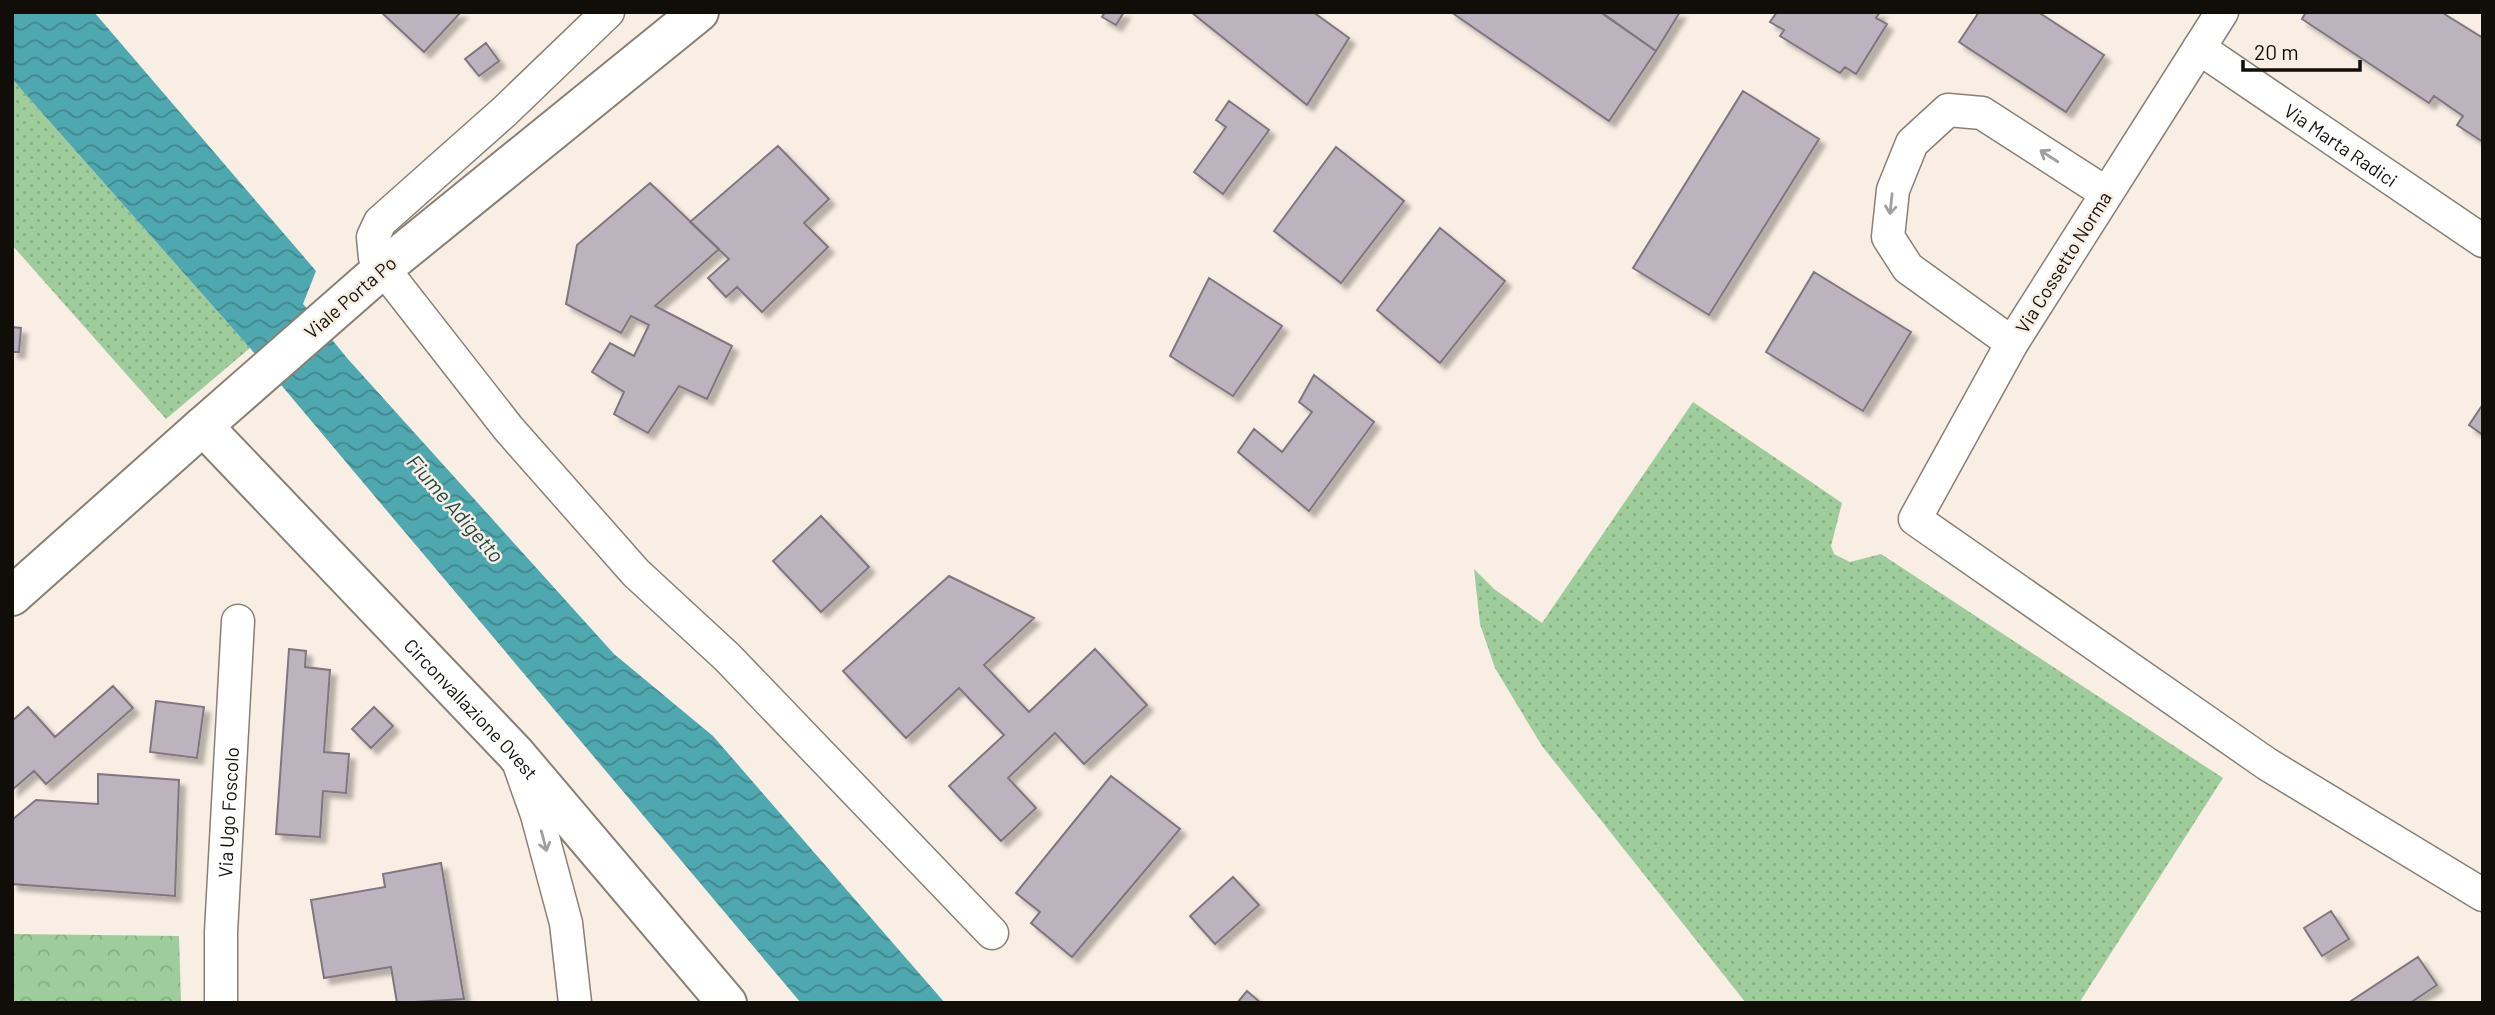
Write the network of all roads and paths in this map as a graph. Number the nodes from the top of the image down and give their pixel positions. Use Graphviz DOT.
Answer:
graph roads {
  1 [pos="608,12"];
  2 [pos="699,12"];
  3 [pos="2222,12"];
  4 [pos="2199,48"];
  5 [pos="2106,193"];
  6 [pos="2483,241"];
  7 [pos="370,280"];
  8 [pos="2012,343"];
  9 [pos="203,426"];
  10 [pos="12,596"];
  11 [pos="238,621"];
  12 [pos="515,753"];
  13 [pos="2483,895"];
  14 [pos="992,933"];
  15 [pos="221,1003"];
  16 [pos="575,1003"];
  17 [pos="727,1003"];
  1 -- 7 [label="street"];
  2 -- 7 [label="main road, Viale Porta Po"];
  3 -- 4 [label="street, Via Cossetto Norma"];
  4 -- 5 [label="street, Via Cossetto Norma"];
  4 -- 6 [label="street, Via Marta Radici"];
  5 -- 8 [label="street, Via Cossetto Norma"];
  5 -- 8 [label="street, one-way"];
  7 -- 9 [label="main road, Viale Porta Po"];
  7 -- 14 [label="street"];
  8 -- 13 [label="street, Via Cossetto Norma"];
  9 -- 10 [label="main road, Viale Porta Po"];
  9 -- 12 [label="main road, Circonvallazione Ovest"];
  11 -- 15 [label="street, Via Ugo Foscolo"];
  12 -- 16 [label="street, one-way"];
  12 -- 17 [label="main road, Circonvallazione Ovest"];
}
